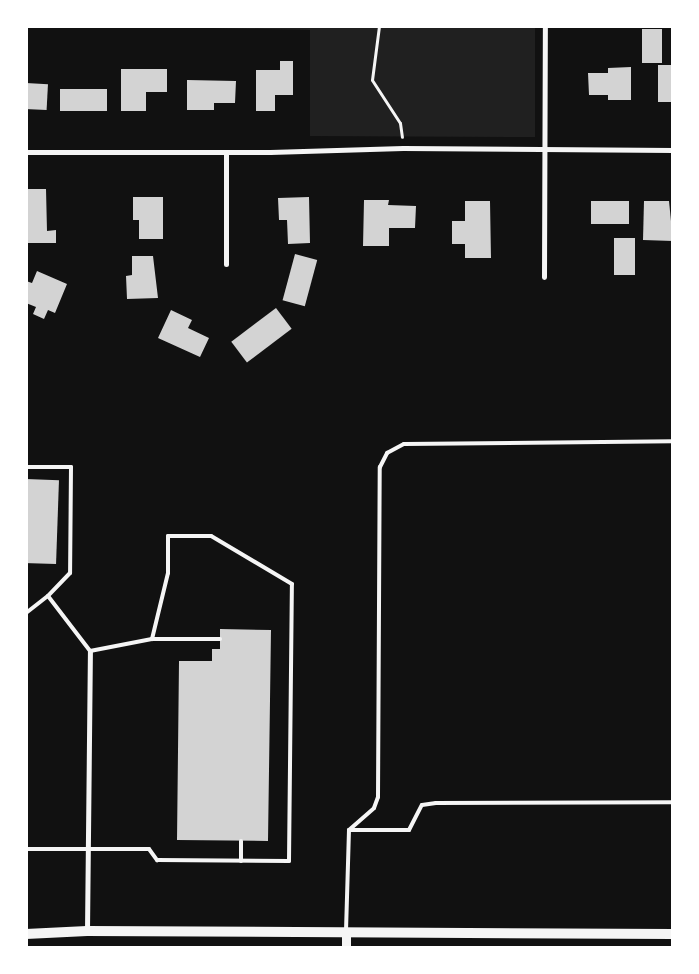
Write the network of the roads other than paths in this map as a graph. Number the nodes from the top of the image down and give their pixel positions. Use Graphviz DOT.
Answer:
graph roads {
  1 [pos="545,26"];
  2 [pos="545,149"];
  3 [pos="673,150"];
  4 [pos="26,152"];
  5 [pos="226,153"];
  6 [pos="226,264"];
  7 [pos="544,277"];
  8 [pos="673,441"];
  9 [pos="26,467"];
  10 [pos="48,596"];
  11 [pos="26,613"];
  12 [pos="152,639"];
  13 [pos="220,639"];
  14 [pos="90,651"];
  15 [pos="26,708"];
  16 [pos="26,759"];
  17 [pos="673,802"];
  18 [pos="349,830"];
  19 [pos="241,841"];
  20 [pos="26,849"];
  21 [pos="87,849"];
  22 [pos="241,861"];
  23 [pos="87,931"];
  24 [pos="346,933"];
  25 [pos="26,934"];
  26 [pos="673,934"];
  27 [pos="346,948"];
  1 -- 2 [label="street"];
  2 -- 3 [label="street"];
  2 -- 5 [label="street"];
  2 -- 7 [label="street"];
  4 -- 5 [label="street"];
  5 -- 6 [label="street"];
  8 -- 18 [label="lane"];
  9 -- 10 [label="lane"];
  10 -- 11 [label="lane"];
  10 -- 14 [label="lane"];
  12 -- 13 [label="lane"];
  12 -- 14 [label="lane"];
  12 -- 22 [label="lane"];
  14 -- 21 [label="street"];
  15 -- 16 [label="lane"];
  17 -- 18 [label="lane"];
  18 -- 24 [label="lane"];
  19 -- 22 [label="lane"];
  20 -- 21 [label="lane"];
  21 -- 22 [label="lane"];
  21 -- 23 [label="street"];
  23 -- 24 [label="main road"];
  23 -- 25 [label="main road"];
  24 -- 26 [label="main road"];
  24 -- 27 [label="street"];
}
